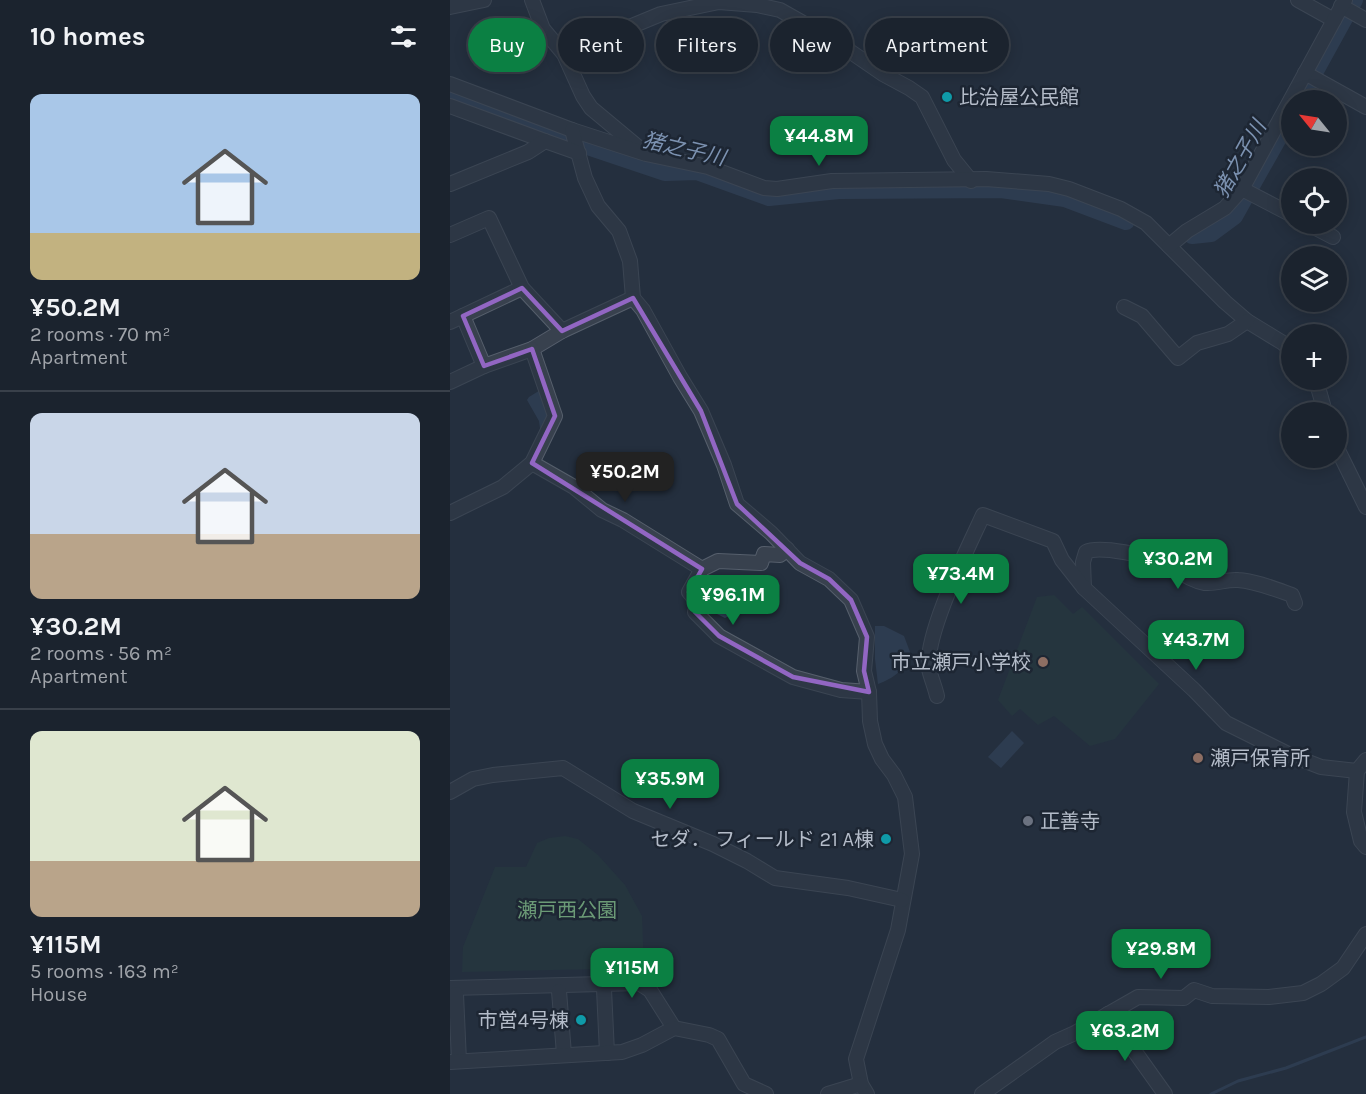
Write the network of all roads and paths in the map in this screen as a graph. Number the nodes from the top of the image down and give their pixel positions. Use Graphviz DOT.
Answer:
graph roads {
  1 [pos="484,0"];
  2 [pos="532,0"];
  3 [pos="1298,0"];
  4 [pos="718,1"];
  5 [pos="450,7"];
  6 [pos="1351,10"];
  7 [pos="1334,20"];
  8 [pos="644,21"];
  9 [pos="558,47"];
  10 [pos="572,72"];
  11 [pos="1311,76"];
  12 [pos="450,84"];
  13 [pos="450,106"];
  14 [pos="1366,107"];
  15 [pos="573,132"];
  16 [pos="545,141"];
  17 [pos="578,151"];
  18 [pos="646,154"];
  19 [pos="971,181"];
  20 [pos="450,184"];
  21 [pos="1249,192"];
  22 [pos="1281,209"];
  23 [pos="1327,234"];
  24 [pos="450,235"];
  25 [pos="1333,237"];
  26 [pos="1169,246"];
  27 [pos="522,288"];
  28 [pos="633,298"];
  29 [pos="1124,306"];
  30 [pos="456,319"];
  31 [pos="1247,321"];
  32 [pos="562,331"];
  33 [pos="1281,342"];
  34 [pos="532,349"];
  35 [pos="484,366"];
  36 [pos="450,382"];
  37 [pos="532,463"];
  38 [pos="1347,468"];
  39 [pos="1366,507"];
  40 [pos="450,513"];
  41 [pos="787,549"];
  42 [pos="702,569"];
  43 [pos="1084,588"];
  44 [pos="1295,603"];
  45 [pos="869,692"];
  46 [pos="937,696"];
  47 [pos="1366,760"];
  48 [pos="1357,771"];
  49 [pos="450,792"];
  50 [pos="1366,847"];
  51 [pos="902,900"];
  52 [pos="1366,934"];
  53 [pos="604,989"];
  54 [pos="453,991"];
  55 [pos="559,991"];
  56 [pos="1108,1014"];
  57 [pos="674,1028"];
  58 [pos="607,1053"];
  59 [pos="564,1054"];
  60 [pos="455,1062"];
  61 [pos="864,1089"];
  62 [pos="766,1094"];
  63 [pos="828,1094"];
  64 [pos="982,1094"];
  65 [pos="1165,1094"];
  1 -- 5 [label="street"];
  2 -- 9 [label="street"];
  3 -- 7 [label="street"];
  4 -- 8 [label="street"];
  4 -- 19 [label="street"];
  6 -- 7 [label="street"];
  7 -- 11 [label="street"];
  10 -- 18 [label="street"];
  11 -- 14 [label="street"];
  11 -- 21 [label="street"];
  12 -- 15 [label="street"];
  13 -- 16 [label="street"];
  15 -- 17 [label="street"];
  15 -- 18 [label="street"];
  16 -- 17 [label="street"];
  16 -- 20 [label="street"];
  17 -- 28 [label="street"];
  18 -- 19 [label="street"];
  19 -- 26 [label="street"];
  21 -- 22 [label="street"];
  21 -- 26 [label="street"];
  23 -- 25 [label="street"];
  24 -- 27 [label="street"];
  26 -- 31 [label="street"];
  27 -- 30 [label="street"];
  27 -- 32 [label="street"];
  28 -- 32 [label="street"];
  28 -- 41 [label="street"];
  29 -- 31 [label="street"];
  30 -- 35 [label="street"];
  31 -- 33 [label="street"];
  32 -- 34 [label="street"];
  34 -- 35 [label="street"];
  34 -- 37 [label="street"];
  35 -- 36 [label="street"];
  37 -- 40 [label="street"];
  37 -- 42 [label="street"];
  38 -- 39 [label="street"];
  41 -- 42 [label="street"];
  41 -- 45 [label="street"];
  42 -- 45 [label="street"];
  43 -- 44 [label="street"];
  43 -- 46 [label="street"];
  43 -- 48 [label="street"];
  45 -- 51 [label="street"];
  47 -- 48 [label="street"];
  48 -- 50 [label="street"];
  49 -- 51 [label="street"];
  51 -- 61 [label="street"];
  52 -- 56 [label="street"];
  53 -- 58 [label="street"];
  54 -- 57 [label="street"];
  54 -- 60 [label="street"];
  55 -- 59 [label="street"];
  56 -- 64 [label="street"];
  56 -- 65 [label="street"];
  57 -- 58 [label="street"];
  57 -- 62 [label="street"];
  58 -- 59 [label="street"];
  59 -- 60 [label="street"];
  61 -- 63 [label="street"];
}
